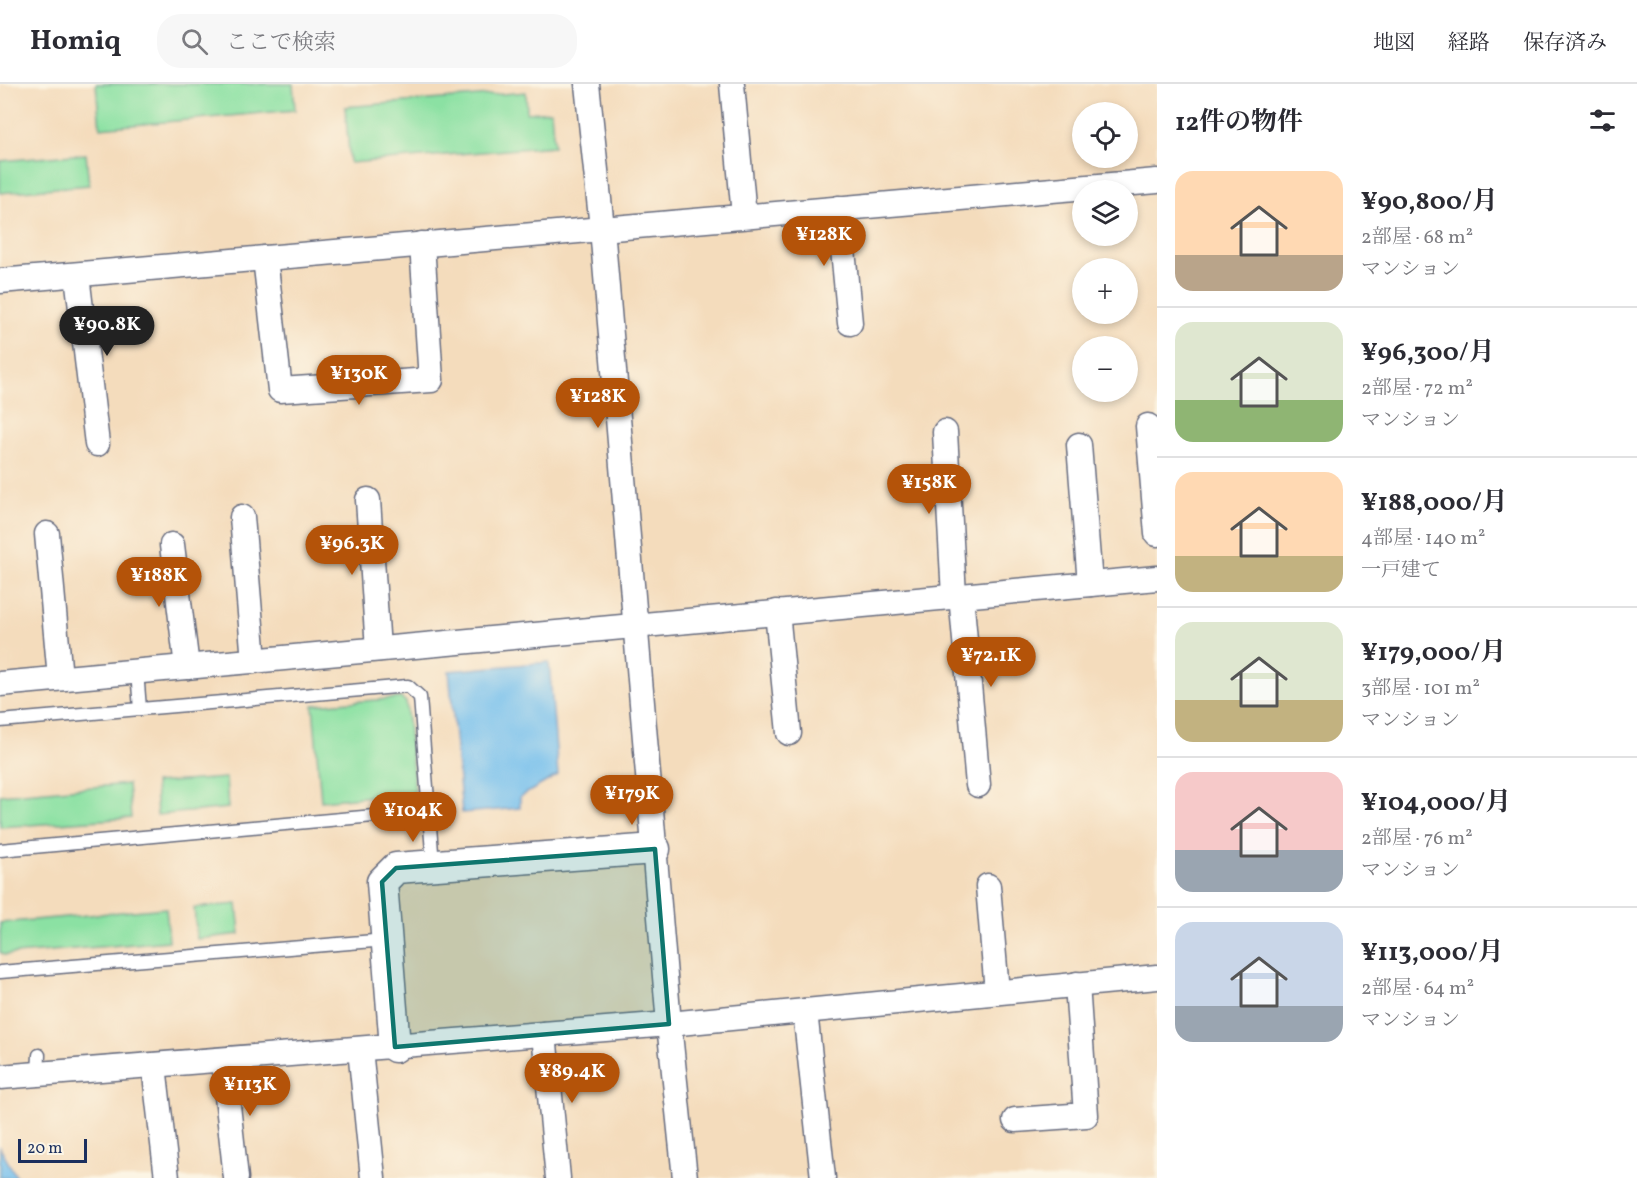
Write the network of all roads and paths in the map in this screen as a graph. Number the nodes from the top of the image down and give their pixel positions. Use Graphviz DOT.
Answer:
graph roads {
  1 [pos="586,84"];
  2 [pos="732,84"];
  3 [pos="1157,181"];
  4 [pos="839,208"];
  5 [pos="744,216"];
  6 [pos="602,228"];
  7 [pos="422,244"];
  8 [pos="265,258"];
  9 [pos="77,275"];
  10 [pos="0,281"];
  11 [pos="850,323"];
  12 [pos="1148,426"];
  13 [pos="945,432"];
  14 [pos="96,444"];
  15 [pos="1079,445"];
  16 [pos="368,500"];
  17 [pos="242,517"];
  18 [pos="47,534"];
  19 [pos="1157,534"];
  20 [pos="172,545"];
  21 [pos="1157,578"];
  22 [pos="1090,584"];
  23 [pos="957,596"];
  24 [pos="777,612"];
  25 [pos="637,626"];
  26 [pos="378,649"];
  27 [pos="254,661"];
  28 [pos="187,667"];
  29 [pos="137,671"];
  30 [pos="60,678"];
  31 [pos="0,684"];
  32 [pos="140,709"];
  33 [pos="0,722"];
  34 [pos="789,733"];
  35 [pos="978,785"];
  36 [pos="429,811"];
  37 [pos="655,849"];
  38 [pos="0,850"];
  39 [pos="434,865"];
  40 [pos="988,886"];
  41 [pos="386,940"];
  42 [pos="0,972"];
  43 [pos="1157,977"];
  44 [pos="1077,984"];
  45 [pos="997,992"];
  46 [pos="805,1011"];
  47 [pos="669,1024"];
  48 [pos="544,1034"];
  49 [pos="395,1047"];
  50 [pos="360,1049"];
  51 [pos="223,1060"];
  52 [pos="154,1066"];
  53 [pos="0,1077"];
  54 [pos="1015,1120"];
  55 [pos="167,1178"];
  56 [pos="236,1178"];
  57 [pos="373,1178"];
  58 [pos="558,1178"];
  59 [pos="685,1178"];
  60 [pos="823,1178"];
  1 -- 6 [label="street"];
  2 -- 5 [label="street"];
  3 -- 4 [label="street"];
  4 -- 5 [label="street"];
  4 -- 11 [label="street"];
  5 -- 6 [label="street"];
  6 -- 7 [label="street"];
  6 -- 25 [label="street"];
  7 -- 8 [label="street"];
  7 -- 8 [label="street"];
  8 -- 9 [label="street"];
  9 -- 10 [label="street"];
  9 -- 14 [label="street"];
  12 -- 19 [label="street"];
  13 -- 23 [label="street"];
  15 -- 22 [label="street"];
  16 -- 26 [label="street"];
  17 -- 27 [label="street"];
  18 -- 30 [label="street"];
  20 -- 28 [label="street"];
  21 -- 22 [label="street"];
  22 -- 23 [label="street"];
  23 -- 24 [label="street"];
  23 -- 35 [label="street"];
  24 -- 25 [label="street"];
  24 -- 34 [label="street"];
  25 -- 26 [label="street"];
  25 -- 37 [label="street"];
  26 -- 27 [label="street"];
  27 -- 28 [label="street"];
  28 -- 29 [label="street"];
  29 -- 30 [label="street"];
  29 -- 32 [label="lane"];
  30 -- 31 [label="street"];
  32 -- 33 [label="lane"];
  32 -- 36 [label="lane"];
  36 -- 38 [label="lane"];
  36 -- 39 [label="lane"];
  37 -- 39 [label="street"];
  37 -- 47 [label="street"];
  39 -- 41 [label="street"];
  40 -- 45 [label="street"];
  41 -- 42 [label="lane"];
  41 -- 49 [label="street"];
  43 -- 44 [label="street"];
  44 -- 45 [label="street"];
  44 -- 54 [label="street"];
  45 -- 46 [label="street"];
  46 -- 47 [label="street"];
  46 -- 60 [label="street"];
  47 -- 48 [label="street"];
  47 -- 59 [label="street"];
  48 -- 49 [label="street"];
  48 -- 58 [label="street"];
  49 -- 50 [label="street"];
  50 -- 51 [label="street"];
  50 -- 57 [label="street"];
  51 -- 52 [label="street"];
  51 -- 56 [label="street"];
  52 -- 53 [label="street"];
  52 -- 55 [label="street"];
}
